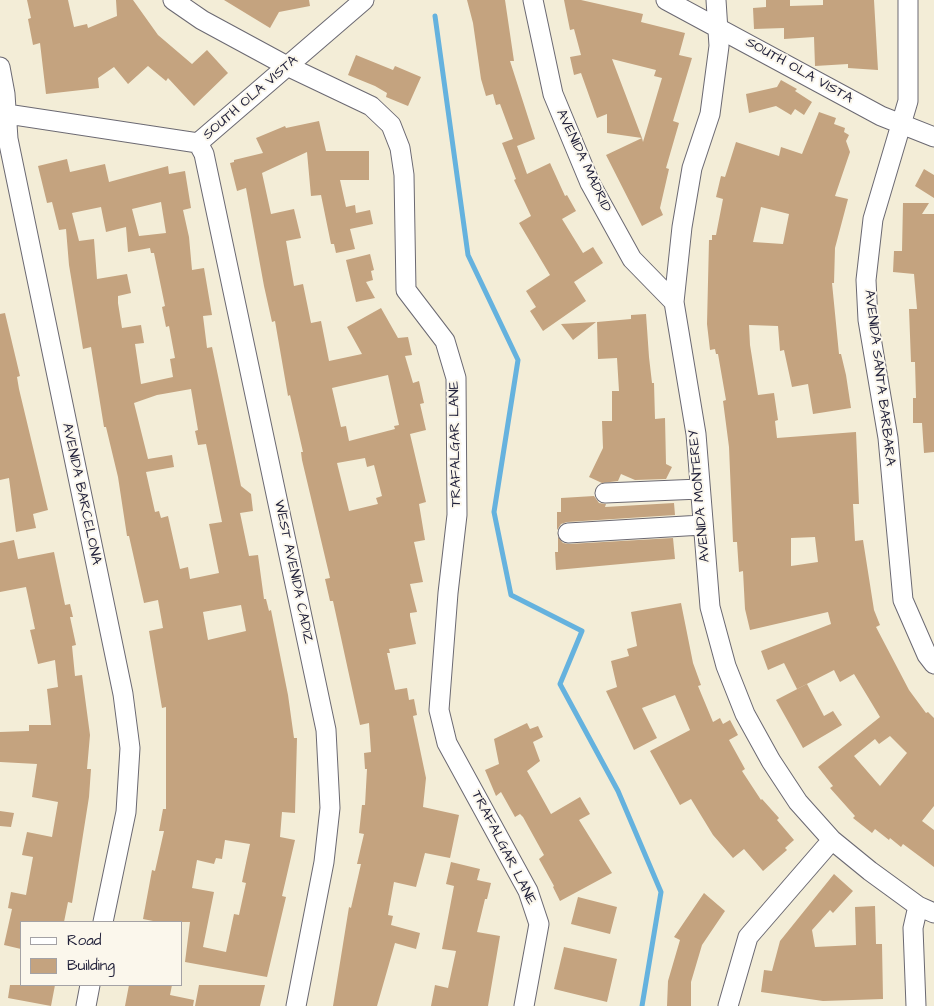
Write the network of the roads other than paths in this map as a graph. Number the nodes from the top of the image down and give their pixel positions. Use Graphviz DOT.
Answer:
graph roads {
  1 [pos="174,0"];
  2 [pos="364,0"];
  3 [pos="533,0"];
  4 [pos="666,0"];
  5 [pos="716,0"];
  6 [pos="908,0"];
  7 [pos="717,26"];
  8 [pos="287,66"];
  9 [pos="0,67"];
  10 [pos="3,114"];
  11 [pos="903,124"];
  12 [pos="934,137"];
  13 [pos="198,143"];
  14 [pos="674,302"];
  15 [pos="700,488"];
  16 [pos="605,493"];
  17 [pos="702,525"];
  18 [pos="568,533"];
  19 [pos="934,664"];
  20 [pos="832,840"];
  21 [pos="926,909"];
  22 [pos="103,921"];
  23 [pos="90,986"];
  24 [pos="86,1006"];
  25 [pos="296,1006"];
  26 [pos="524,1006"];
  27 [pos="728,1006"];
  28 [pos="916,1006"];
  1 -- 8 [label="street, TRAFALGAR LANE"];
  2 -- 8 [label="street, SOUTH OLA VISTA"];
  3 -- 14 [label="street, AVENIDA MADRID"];
  4 -- 7 [label="street, SOUTH OLA VISTA"];
  5 -- 7 [label="street, AVENIDA MONTEREY"];
  6 -- 11 [label="street, AVENIDA SANTA BARBARA"];
  7 -- 11 [label="street, SOUTH OLA VISTA"];
  7 -- 14 [label="street, AVENIDA MONTEREY"];
  8 -- 13 [label="street, SOUTH OLA VISTA"];
  8 -- 26 [label="street, TRAFALGAR LANE"];
  9 -- 10 [label="street, AVENIDA BARCELONA"];
  10 -- 13 [label="street, SOUTH OLA VISTA"];
  10 -- 22 [label="street, AVENIDA BARCELONA"];
  11 -- 12 [label="street, SOUTH OLA VISTA"];
  11 -- 19 [label="street, AVENIDA SANTA BARBARA"];
  13 -- 25 [label="street, WEST AVENIDA CADIZ"];
  14 -- 15 [label="street, AVENIDA MONTEREY"];
  15 -- 16 [label="street"];
  15 -- 17 [label="street, AVENIDA MONTEREY"];
  17 -- 18 [label="street"];
  17 -- 20 [label="street, AVENIDA MONTEREY"];
  20 -- 21 [label="street, AVENIDA MONTEREY"];
  20 -- 27 [label="street"];
  21 -- 28 [label="street"];
  23 -- 24 [label="street"];
}
